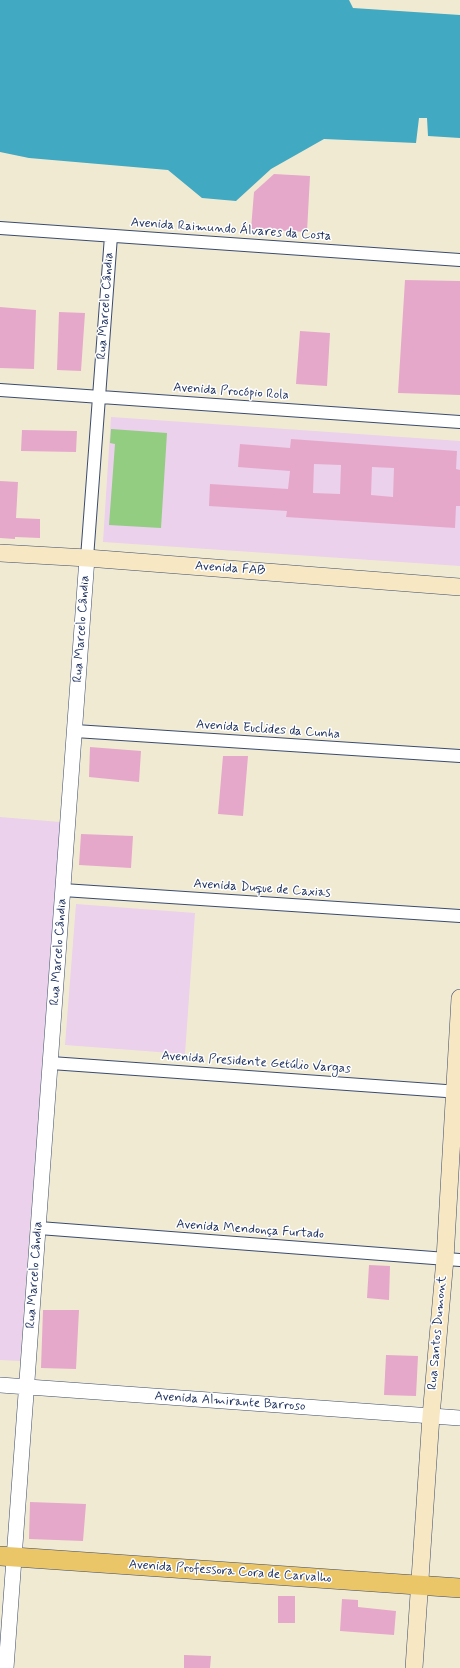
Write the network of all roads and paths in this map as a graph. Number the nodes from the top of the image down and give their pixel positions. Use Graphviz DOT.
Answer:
graph roads {
  1 [pos="0,228"];
  2 [pos="112,236"];
  3 [pos="460,260"];
  4 [pos="0,390"];
  5 [pos="100,397"];
  6 [pos="460,422"];
  7 [pos="0,553"];
  8 [pos="87,558"];
  9 [pos="460,587"];
  10 [pos="75,731"];
  11 [pos="460,756"];
  12 [pos="63,890"];
  13 [pos="460,916"];
  14 [pos="460,998"];
  15 [pos="50,1063"];
  16 [pos="457,1092"];
  17 [pos="38,1228"];
  18 [pos="452,1259"];
  19 [pos="0,1385"];
  20 [pos="27,1387"];
  21 [pos="431,1416"];
  22 [pos="460,1418"];
  23 [pos="7,1556"];
  24 [pos="420,1585"];
  25 [pos="460,1588"];
  26 [pos="6,1668"];
  27 [pos="414,1668"];
  1 -- 2 [label="street, Avenida Raimundo Álvares da Costa"];
  2 -- 3 [label="street, Avenida Raimundo Álvares da Costa"];
  2 -- 5 [label="street, Rua Marcelo Cândia"];
  4 -- 5 [label="street, Avenida Procópio Rola"];
  5 -- 6 [label="street, Avenida Procópio Rola"];
  5 -- 8 [label="street, Rua Marcelo Cândia"];
  7 -- 8 [label="main road, Avenida FAB"];
  8 -- 9 [label="main road, Avenida FAB"];
  8 -- 10 [label="street, Rua Marcelo Cândia"];
  10 -- 11 [label="street, Avenida Euclides da Cunha"];
  10 -- 12 [label="street, Rua Marcelo Cândia"];
  12 -- 13 [label="street, Avenida Duque de Caxias"];
  12 -- 15 [label="street, Rua Marcelo Cândia"];
  14 -- 16 [label="main road, Rua Santos Dumont"];
  15 -- 16 [label="street, Avenida Presidente Getúlio Vargas"];
  15 -- 17 [label="street, Rua Marcelo Cândia"];
  16 -- 18 [label="main road, Rua Santos Dumont"];
  17 -- 18 [label="street, Avenida Mendonça Furtado"];
  17 -- 20 [label="street, Rua Marcelo Cândia"];
  18 -- 21 [label="main road, Rua Santos Dumont"];
  19 -- 20 [label="street, Avenida Almirante Barroso"];
  20 -- 21 [label="street, Avenida Almirante Barroso"];
  20 -- 23 [label="street, Rua Marcelo Cândia"];
  21 -- 22 [label="street, Avenida Almirante Barroso"];
  21 -- 24 [label="main road, Rua Santos Dumont"];
  23 -- 24 [label="main road, Avenida Professora Cora de Carvalho"];
  23 -- 26 [label="street, Rua Marcelo Cândia"];
  24 -- 25 [label="main road, Avenida Professora Cora de Carvalho"];
  24 -- 27 [label="main road, Rua Santos Dumont"];
}
